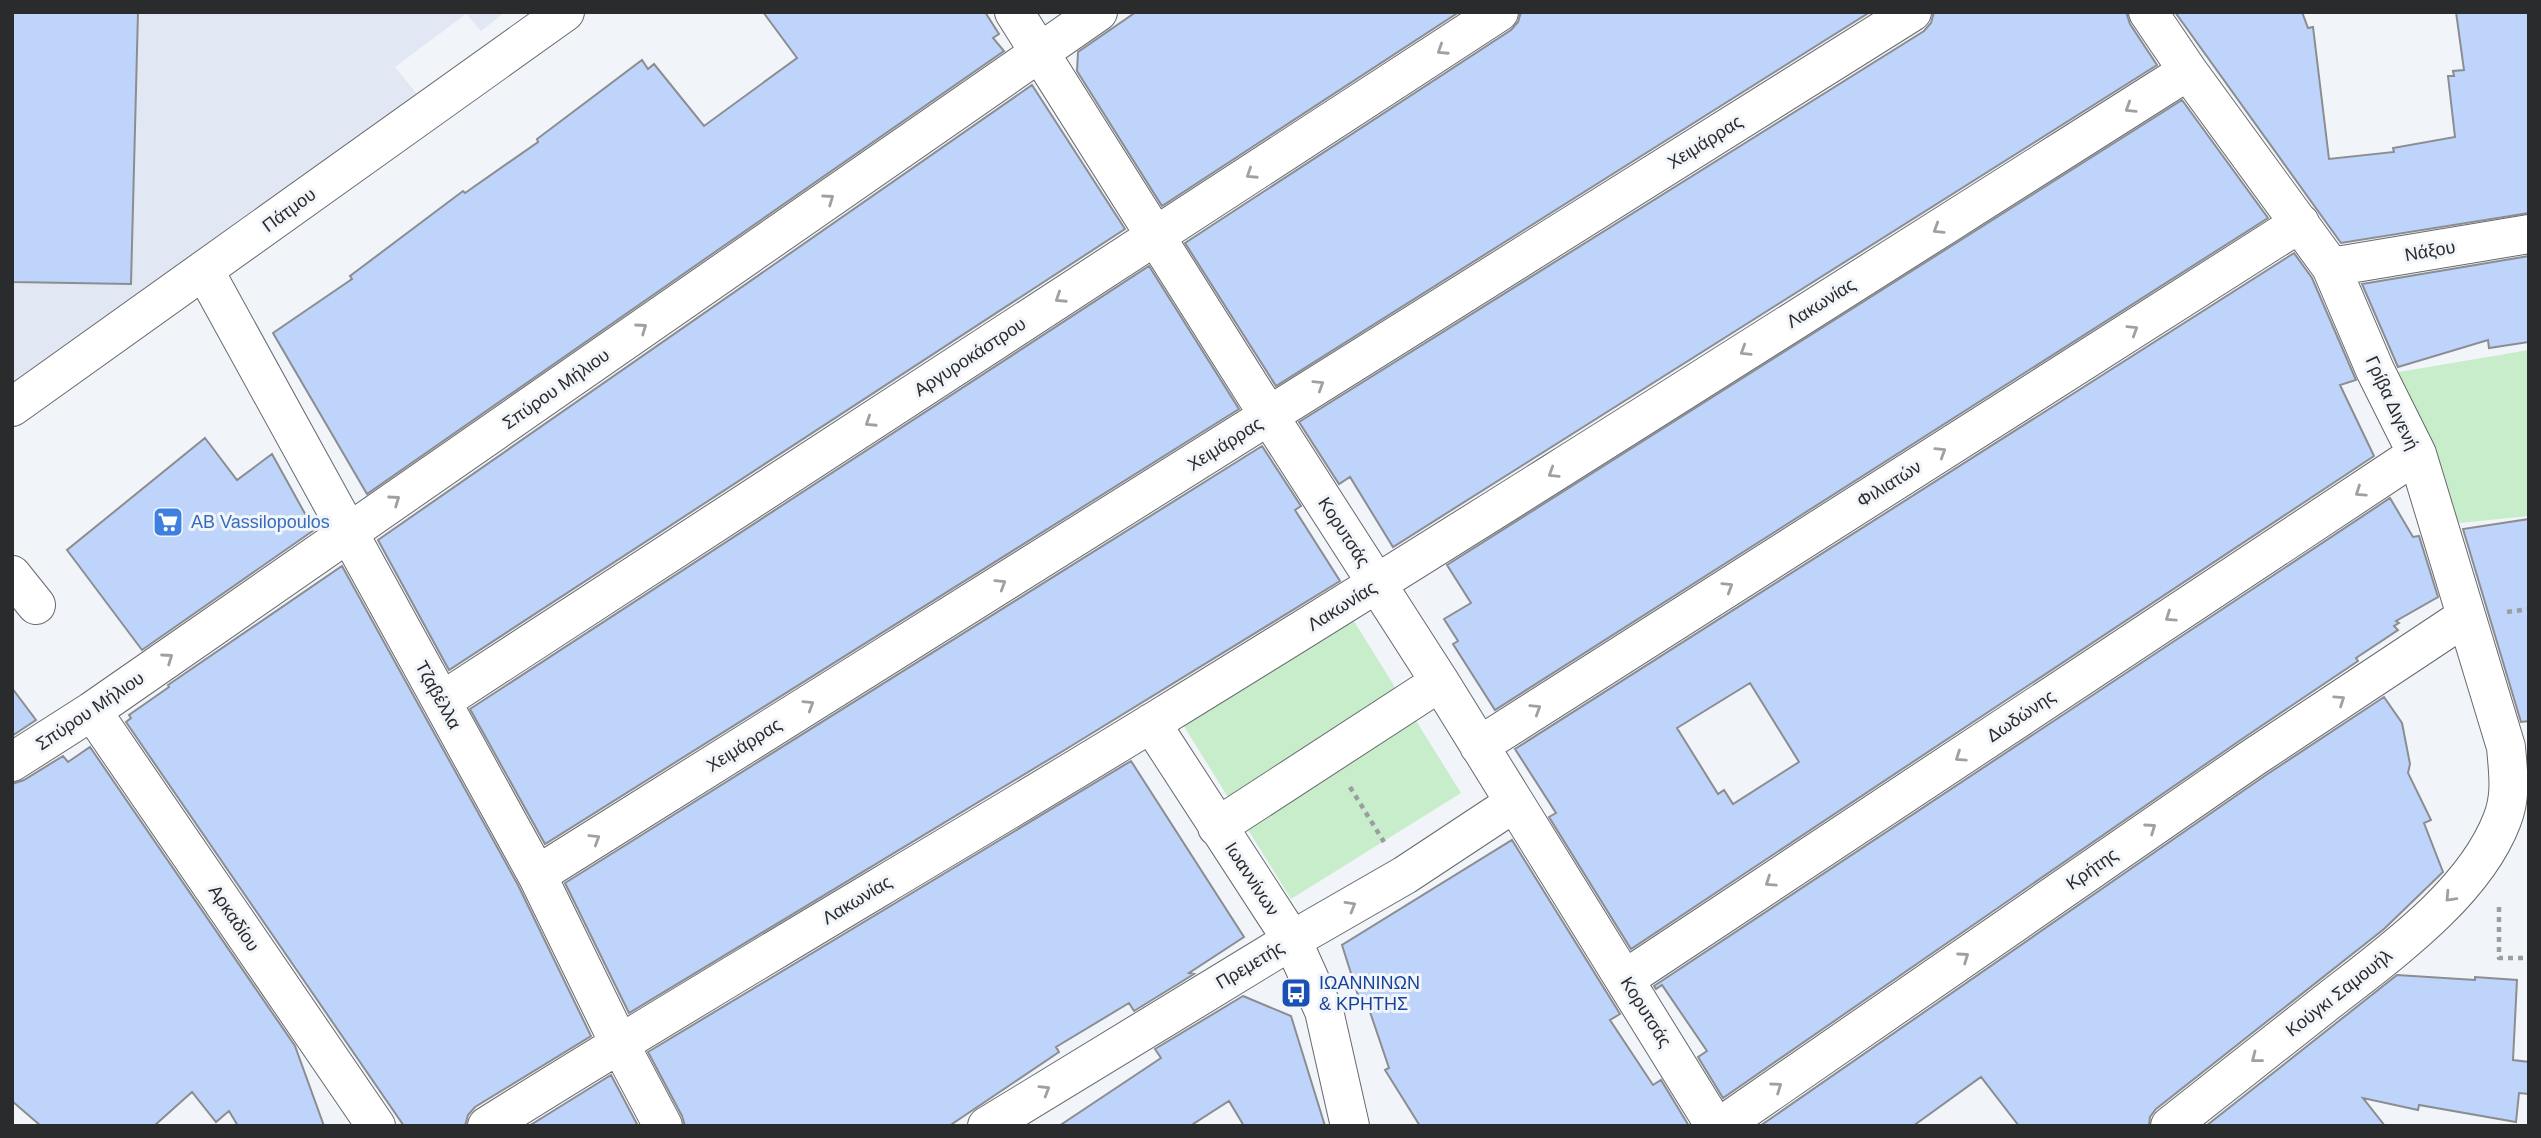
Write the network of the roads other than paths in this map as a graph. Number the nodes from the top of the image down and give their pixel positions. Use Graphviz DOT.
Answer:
graph roads {
  1 [pos="565,12"];
  2 [pos="1014,12"];
  3 [pos="1098,12"];
  4 [pos="1499,12"];
  5 [pos="1912,12"];
  6 [pos="2148,12"];
  7 [pos="1040,52"];
  8 [pos="2188,72"];
  9 [pos="2300,223"];
  10 [pos="2529,234"];
  11 [pos="1155,236"];
  12 [pos="2331,267"];
  13 [pos="204,270"];
  14 [pos="12,407"];
  15 [pos="1269,416"];
  16 [pos="2417,454"];
  17 [pos="349,532"];
  18 [pos="12,575"];
  19 [pos="1378,583"];
  20 [pos="36,605"];
  21 [pos="2465,617"];
  22 [pos="1440,682"];
  23 [pos="442,701"];
  24 [pos="92,711"];
  25 [pos="1151,723"];
  26 [pos="1479,746"];
  27 [pos="12,762"];
  28 [pos="1514,803"];
  29 [pos="1217,827"];
  30 [pos="2492,843"];
  31 [pos="537,875"];
  32 [pos="1292,940"];
  33 [pos="1625,979"];
  34 [pos="619,1043"];
  35 [pos="376,1126"];
  36 [pos="487,1126"];
  37 [pos="663,1126"];
  38 [pos="987,1126"];
  39 [pos="1350,1126"];
  40 [pos="1715,1126"];
  41 [pos="1721,1126"];
  42 [pos="2170,1126"];
  1 -- 13 [label="street, Πάτμου"];
  2 -- 7 [label="street, Κορυτσάς"];
  3 -- 7 [label="street, Σπύρου Μήλιου"];
  4 -- 11 [label="street, Αργυροκάστρου, one-way"];
  15 -- 5 [label="street, Χειμάρρας, one-way"];
  6 -- 8 [label="street, Γρίβα Διγενή"];
  7 -- 11 [label="street, Κορυτσάς"];
  17 -- 7 [label="street, Σπύρου Μήλιου, one-way"];
  8 -- 9 [label="street, Γρίβα Διγενή"];
  8 -- 19 [label="street, Λακωνίας, one-way"];
  9 -- 12 [label="street, Γρίβα Διγενή"];
  26 -- 9 [label="street, Φιλιατών, one-way"];
  10 -- 12 [label="street, Νάξου"];
  11 -- 15 [label="street, Κορυτσάς"];
  11 -- 23 [label="street, Αργυροκάστρου, one-way"];
  12 -- 16 [label="street, Γρίβα Διγενή"];
  13 -- 14 [label="street, Πάτμου"];
  13 -- 17 [label="street, Τζαβέλλα"];
  15 -- 19 [label="street, Κορυτσάς"];
  31 -- 15 [label="street, Χειμάρρας, one-way"];
  16 -- 21 [label="street, Γρίβα Διγενή"];
  16 -- 33 [label="street, Δωδώνης, one-way"];
  17 -- 23 [label="street, Τζαβέλλα"];
  24 -- 17 [label="street, Σπύρου Μήλιου, one-way"];
  18 -- 20 [label="street"];
  19 -- 22 [label="street, Κορυτσάς"];
  19 -- 25 [label="street, Λακωνίας"];
  21 -- 30 [label="street, Γρίβα Διγενή"];
  41 -- 21 [label="street, Κρήτης, one-way"];
  22 -- 26 [label="street, Κορυτσάς"];
  22 -- 29 [label="street"];
  23 -- 31 [label="street, Τζαβέλλα"];
  24 -- 27 [label="street, Σπύρου Μήλιου"];
  24 -- 35 [label="street, Αρκαδίου"];
  25 -- 29 [label="street, Ιωαννίνων"];
  25 -- 34 [label="street, Λακωνίας"];
  26 -- 28 [label="street, Κορυτσάς"];
  32 -- 28 [label="street, Πρεμετής, one-way"];
  28 -- 33 [label="street, Κορυτσάς"];
  29 -- 32 [label="street, Ιωαννίνων"];
  30 -- 42 [label="street, Κούγκι Σαμουήλ, one-way"];
  31 -- 34 [label="street, Τζαβέλλα"];
  38 -- 32 [label="street, Πρεμετής, one-way"];
  32 -- 39 [label="street, Ιωαννίνων"];
  33 -- 40 [label="street, Κορυτσάς"];
  34 -- 36 [label="street, Λακωνίας"];
  34 -- 37 [label="street, Τζαβέλλα"];
}
